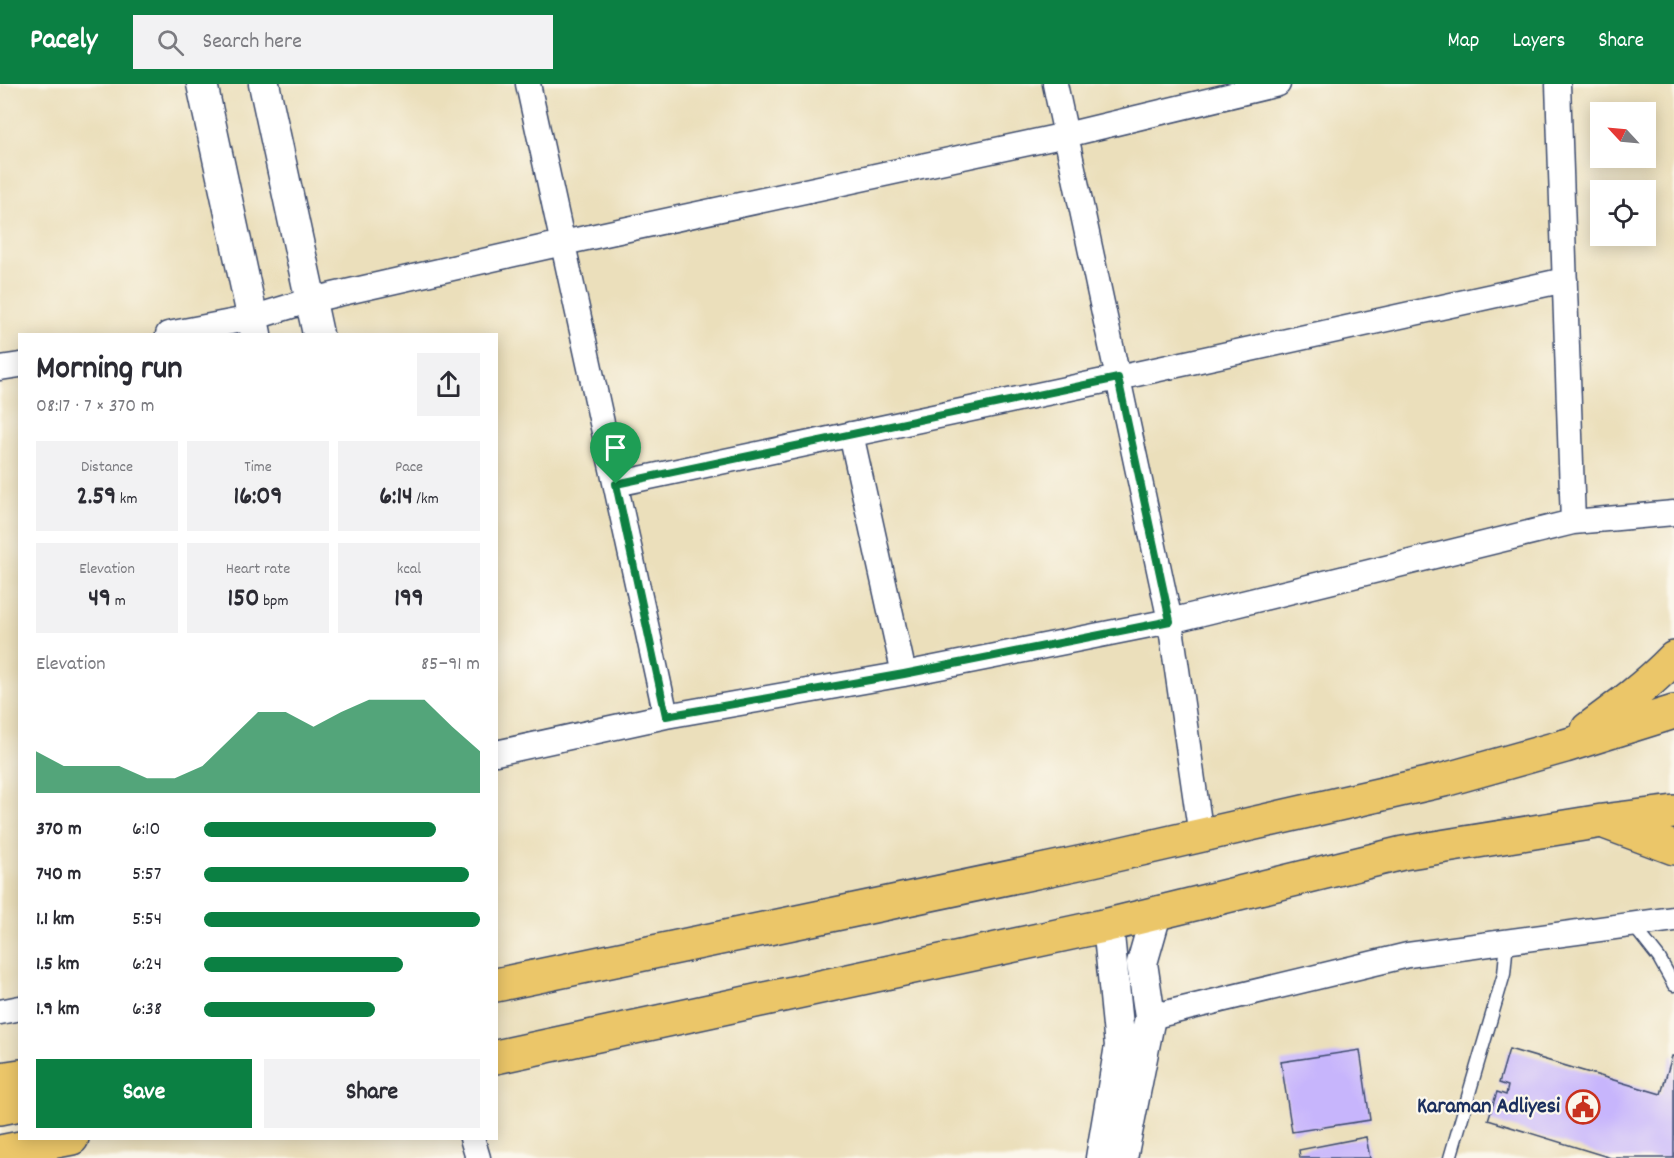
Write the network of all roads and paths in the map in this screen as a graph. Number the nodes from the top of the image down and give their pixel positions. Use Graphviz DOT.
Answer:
graph roads {
  1 [pos="202,84"];
  2 [pos="264,84"];
  3 [pos="528,84"];
  4 [pos="1055,84"];
  5 [pos="1278,84"];
  6 [pos="1558,84"];
  7 [pos="1066,135"];
  8 [pos="563,243"];
  9 [pos="1565,280"];
  10 [pos="311,300"];
  11 [pos="254,326"];
  12 [pos="179,333"];
  13 [pos="318,333"];
  14 [pos="18,364"];
  15 [pos="0,368"];
  16 [pos="1118,378"];
  17 [pos="851,434"];
  18 [pos="616,484"];
  19 [pos="1674,513"];
  20 [pos="1573,522"];
  21 [pos="1170,621"];
  22 [pos="1674,658"];
  23 [pos="904,674"];
  24 [pos="1674,712"];
  25 [pos="666,716"];
  26 [pos="1565,746"];
  27 [pos="498,753"];
  28 [pos="1674,812"];
  29 [pos="1602,821"];
  30 [pos="1201,836"];
  31 [pos="1674,848"];
  32 [pos="1156,914"];
  33 [pos="1674,919"];
  34 [pos="1633,925"];
  35 [pos="1108,926"];
  36 [pos="1507,941"];
  37 [pos="498,984"];
  38 [pos="1674,985"];
  39 [pos="18,1008"];
  40 [pos="0,1012"];
  41 [pos="1150,1017"];
  42 [pos="498,1057"];
  43 [pos="18,1076"];
  44 [pos="0,1079"];
  45 [pos="18,1104"];
  46 [pos="0,1108"];
  47 [pos="62,1140"];
  48 [pos="473,1140"];
  49 [pos="41,1144"];
  50 [pos="0,1152"];
  51 [pos="7,1158"];
  52 [pos="478,1158"];
  53 [pos="1101,1158"];
  54 [pos="1122,1158"];
  55 [pos="1450,1158"];
  1 -- 11 [label="street"];
  2 -- 10 [label="street"];
  3 -- 8 [label="street"];
  4 -- 7 [label="street"];
  5 -- 7 [label="street"];
  6 -- 9 [label="street"];
  7 -- 8 [label="street"];
  7 -- 16 [label="street"];
  8 -- 10 [label="street"];
  8 -- 18 [label="street"];
  9 -- 16 [label="street"];
  9 -- 20 [label="street"];
  10 -- 11 [label="street"];
  10 -- 13 [label="street"];
  11 -- 12 [label="street"];
  14 -- 15 [label="street"];
  16 -- 17 [label="street"];
  16 -- 21 [label="street"];
  17 -- 18 [label="street"];
  17 -- 23 [label="street"];
  18 -- 25 [label="street"];
  19 -- 20 [label="street"];
  20 -- 21 [label="street"];
  21 -- 23 [label="street"];
  21 -- 30 [label="street"];
  22 -- 26 [label="main road"];
  23 -- 25 [label="street"];
  24 -- 26 [label="main road"];
  25 -- 27 [label="street"];
  26 -- 30 [label="main road"];
  28 -- 29 [label="main road"];
  29 -- 31 [label="main road"];
  29 -- 32 [label="main road"];
  30 -- 37 [label="main road"];
  32 -- 35 [label="main road"];
  32 -- 41 [label="street"];
  33 -- 34 [label="street"];
  34 -- 36 [label="street"];
  34 -- 38 [label="lane"];
  35 -- 42 [label="main road"];
  35 -- 53 [label="street"];
  36 -- 41 [label="street"];
  36 -- 55 [label="lane"];
  39 -- 40 [label="street"];
  41 -- 54 [label="street"];
  43 -- 44 [label="main road"];
  45 -- 46 [label="main road"];
  47 -- 49 [label="main road"];
  48 -- 52 [label="street"];
  49 -- 50 [label="main road"];
  49 -- 51 [label="main road"];
}
